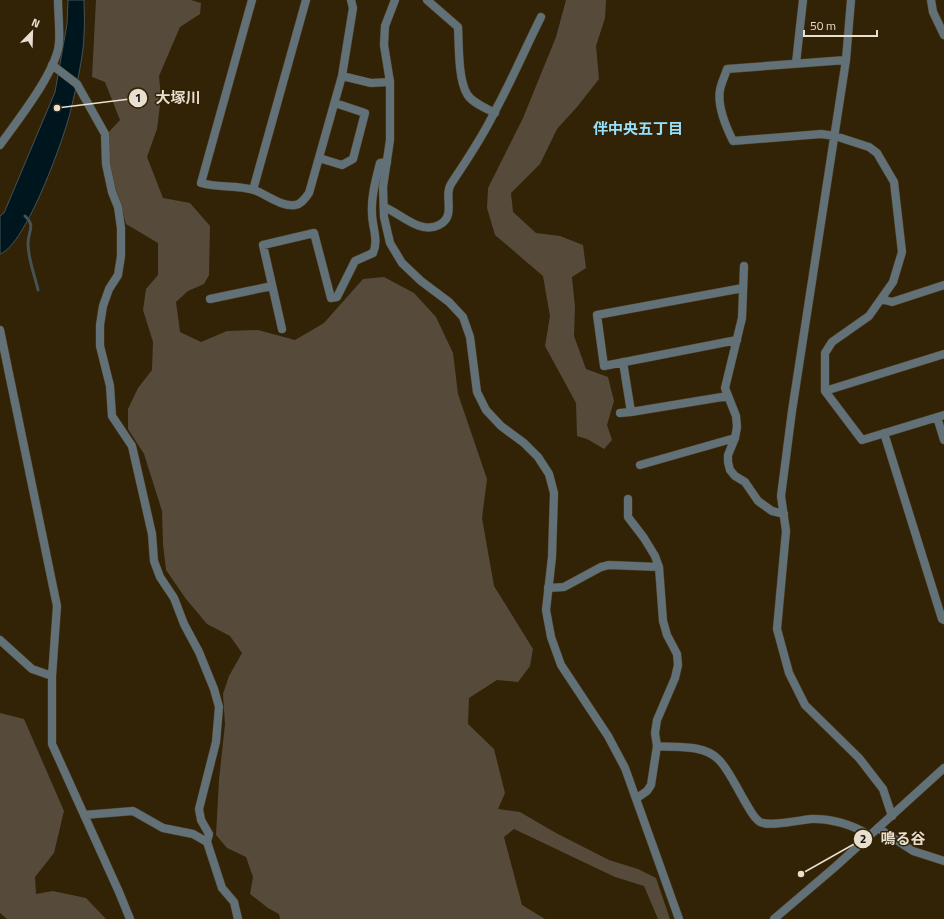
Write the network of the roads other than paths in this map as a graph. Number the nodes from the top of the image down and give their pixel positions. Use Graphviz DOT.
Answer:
graph roads {
  1 [pos="58,0"];
  2 [pos="252,0"];
  3 [pos="306,0"];
  4 [pos="351,0"];
  5 [pos="395,0"];
  6 [pos="427,0"];
  7 [pos="803,0"];
  8 [pos="851,0"];
  9 [pos="930,0"];
  10 [pos="541,17"];
  11 [pos="944,35"];
  12 [pos="846,60"];
  13 [pos="796,63"];
  14 [pos="54,66"];
  15 [pos="342,76"];
  16 [pos="390,82"];
  17 [pos="335,103"];
  18 [pos="495,113"];
  19 [pos="835,136"];
  20 [pos="0,145"];
  21 [pos="319,158"];
  22 [pos="387,162"];
  23 [pos="253,190"];
  24 [pos="384,207"];
  25 [pos="744,266"];
  26 [pos="944,285"];
  27 [pos="272,286"];
  28 [pos="743,288"];
  29 [pos="210,299"];
  30 [pos="881,299"];
  31 [pos="282,329"];
  32 [pos="0,330"];
  33 [pos="737,340"];
  34 [pos="944,354"];
  35 [pos="623,362"];
  36 [pos="825,391"];
  37 [pos="728,396"];
  38 [pos="631,412"];
  39 [pos="620,413"];
  40 [pos="940,416"];
  41 [pos="884,433"];
  42 [pos="735,438"];
  43 [pos="944,440"];
  44 [pos="640,465"];
  45 [pos="628,499"];
  46 [pos="784,514"];
  47 [pos="658,567"];
  48 [pos="548,588"];
  49 [pos="944,620"];
  50 [pos="0,640"];
  51 [pos="52,676"];
  52 [pos="656,746"];
  53 [pos="944,768"];
  54 [pos="637,798"];
  55 [pos="84,815"];
  56 [pos="892,816"];
  57 [pos="878,828"];
  58 [pos="869,835"];
  59 [pos="207,842"];
  60 [pos="944,861"];
  61 [pos="130,919"];
  62 [pos="238,919"];
  63 [pos="679,919"];
  64 [pos="774,919"];
  1 -- 14 [label="street"];
  2 -- 23 [label="street"];
  3 -- 23 [label="street"];
  4 -- 15 [label="street"];
  5 -- 16 [label="street"];
  6 -- 18 [label="street"];
  7 -- 13 [label="street"];
  8 -- 12 [label="street"];
  9 -- 11 [label="street"];
  10 -- 18 [label="street"];
  12 -- 13 [label="street"];
  12 -- 19 [label="street"];
  13 -- 19 [label="street"];
  14 -- 20 [label="street"];
  14 -- 59 [label="street"];
  15 -- 16 [label="street"];
  15 -- 17 [label="street"];
  16 -- 22 [label="street"];
  17 -- 21 [label="street"];
  17 -- 21 [label="street"];
  18 -- 24 [label="street"];
  19 -- 30 [label="street"];
  19 -- 46 [label="street"];
  21 -- 23 [label="street"];
  22 -- 24 [label="street"];
  22 -- 27 [label="street"];
  24 -- 48 [label="street"];
  25 -- 28 [label="street"];
  26 -- 30 [label="street"];
  27 -- 29 [label="street"];
  27 -- 31 [label="street"];
  28 -- 33 [label="street"];
  28 -- 35 [label="street"];
  30 -- 36 [label="street"];
  32 -- 51 [label="street"];
  33 -- 35 [label="street"];
  33 -- 37 [label="street"];
  34 -- 36 [label="street"];
  35 -- 38 [label="street"];
  36 -- 41 [label="street"];
  37 -- 38 [label="street"];
  37 -- 42 [label="street"];
  38 -- 39 [label="street"];
  40 -- 41 [label="street"];
  40 -- 43 [label="street"];
  41 -- 49 [label="street"];
  42 -- 44 [label="street"];
  42 -- 46 [label="street"];
  45 -- 47 [label="street"];
  46 -- 56 [label="street"];
  47 -- 48 [label="street"];
  47 -- 52 [label="street"];
  48 -- 54 [label="street"];
  50 -- 51 [label="street"];
  51 -- 55 [label="street"];
  52 -- 54 [label="street"];
  52 -- 58 [label="street"];
  53 -- 56 [label="street"];
  54 -- 63 [label="street"];
  55 -- 59 [label="street"];
  55 -- 61 [label="street"];
  56 -- 57 [label="street"];
  57 -- 58 [label="street"];
  57 -- 60 [label="street"];
  58 -- 64 [label="street"];
  59 -- 62 [label="street"];
}
